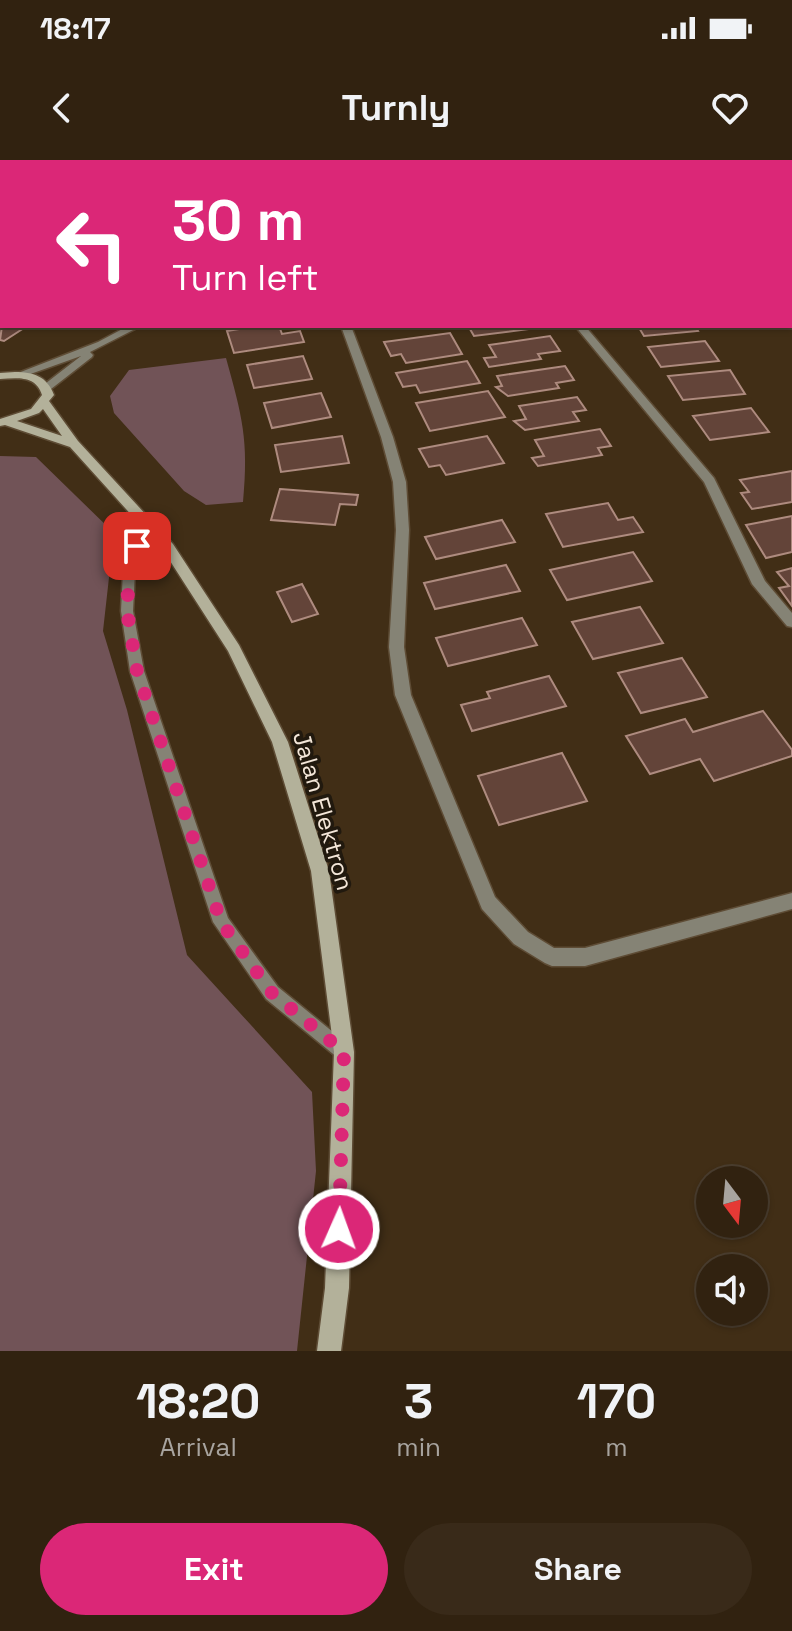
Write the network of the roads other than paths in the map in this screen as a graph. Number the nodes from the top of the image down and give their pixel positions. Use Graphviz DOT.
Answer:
graph roads {
  1 [pos="132,328"];
  2 [pos="347,328"];
  3 [pos="582,328"];
  4 [pos="102,344"];
  5 [pos="18,375"];
  6 [pos="0,376"];
  7 [pos="47,387"];
  8 [pos="44,403"];
  9 [pos="4,423"];
  10 [pos="74,444"];
  11 [pos="146,521"];
  12 [pos="792,622"];
  13 [pos="792,901"];
  14 [pos="344,1052"];
  15 [pos="329,1351"];
  1 -- 4 [label="street"];
  2 -- 13 [label="street"];
  3 -- 12 [label="street"];
  4 -- 5 [label="street"];
  4 -- 7 [label="street"];
  5 -- 6 [label="street"];
  5 -- 7 [label="street"];
  7 -- 8 [label="street"];
  8 -- 9 [label="street"];
  8 -- 10 [label="street, Jalan Elektron"];
  9 -- 10 [label="street, Jalan Elektron"];
  10 -- 11 [label="street, Jalan Elektron"];
  11 -- 14 [label="street, Jalan Elektron"];
  11 -- 14 [label="lane"];
  14 -- 15 [label="street, Jalan Elektron"];
}
